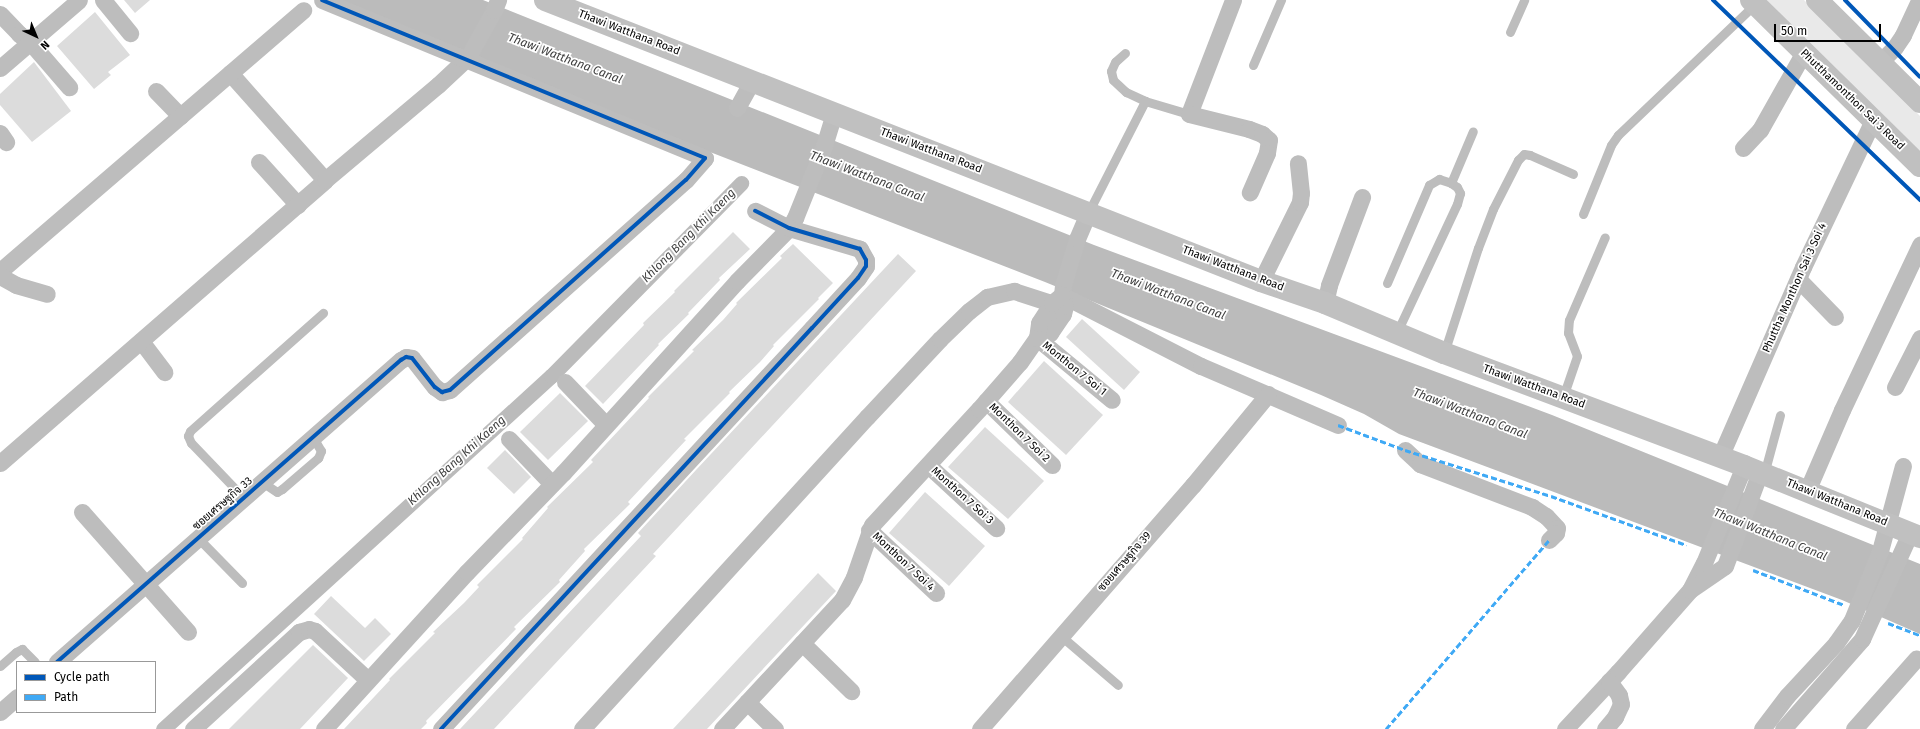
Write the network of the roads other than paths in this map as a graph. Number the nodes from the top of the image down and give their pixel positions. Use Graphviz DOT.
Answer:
graph roads {
  1 [pos="79,0"];
  2 [pos="103,0"];
  3 [pos="322,0"];
  4 [pos="545,0"];
  5 [pos="1233,0"];
  6 [pos="1281,0"];
  7 [pos="1524,0"];
  8 [pos="1817,0"];
  9 [pos="1919,0"];
  10 [pos="1753,2"];
  11 [pos="496,5"];
  12 [pos="303,10"];
  13 [pos="0,14"];
  14 [pos="1510,32"];
  15 [pos="130,33"];
  16 [pos="30,42"];
  17 [pos="1804,52"];
  18 [pos="1125,53"];
  19 [pos="467,58"];
  20 [pos="1880,62"];
  21 [pos="1253,65"];
  22 [pos="0,68"];
  23 [pos="230,73"];
  24 [pos="752,81"];
  25 [pos="69,87"];
  26 [pos="156,91"];
  27 [pos="1145,101"];
  28 [pos="1920,102"];
  29 [pos="736,108"];
  30 [pos="834,113"];
  31 [pos="1189,114"];
  32 [pos="180,116"];
  33 [pos="1873,120"];
  34 [pos="1474,131"];
  35 [pos="1743,148"];
  36 [pos="259,162"];
  37 [pos="1298,163"];
  38 [pos="1920,166"];
  39 [pos="1573,174"];
  40 [pos="325,180"];
  41 [pos="1451,183"];
  42 [pos="1250,192"];
  43 [pos="1362,197"];
  44 [pos="298,205"];
  45 [pos="756,211"];
  46 [pos="1088,213"];
  47 [pos="1583,214"];
  48 [pos="789,228"];
  49 [pos="1605,237"];
  50 [pos="1920,245"];
  51 [pos="0,272"];
  52 [pos="0,276"];
  53 [pos="1798,279"];
  54 [pos="1261,281"];
  55 [pos="1387,283"];
  56 [pos="47,294"];
  57 [pos="1059,294"];
  58 [pos="1325,303"];
  59 [pos="323,313"];
  60 [pos="1835,317"];
  61 [pos="1396,334"];
  62 [pos="1036,338"];
  63 [pos="1920,338"];
  64 [pos="141,341"];
  65 [pos="1444,353"];
  66 [pos="164,372"];
  67 [pos="565,382"];
  68 [pos="1895,387"];
  69 [pos="1268,394"];
  70 [pos="1564,397"];
  71 [pos="1112,400"];
  72 [pos="986,401"];
  73 [pos="1780,415"];
  74 [pos="606,425"];
  75 [pos="1338,425"];
  76 [pos="509,439"];
  77 [pos="1405,450"];
  78 [pos="3,455"];
  79 [pos="1720,457"];
  80 [pos="1052,464"];
  81 [pos="928,465"];
  82 [pos="1903,466"];
  83 [pos="1751,478"];
  84 [pos="552,484"];
  85 [pos="1807,491"];
  86 [pos="244,498"];
  87 [pos="82,512"];
  88 [pos="1888,524"];
  89 [pos="996,528"];
  90 [pos="869,530"];
  91 [pos="1915,535"];
  92 [pos="198,538"];
  93 [pos="1550,540"];
  94 [pos="242,583"];
  95 [pos="145,585"];
  96 [pos="1690,590"];
  97 [pos="936,593"];
  98 [pos="188,632"];
  99 [pos="1061,636"];
  100 [pos="1836,642"];
  101 [pos="802,643"];
  102 [pos="1850,652"];
  103 [pos="1916,659"];
  104 [pos="34,661"];
  105 [pos="59,661"];
  106 [pos="0,666"];
  107 [pos="368,680"];
  108 [pos="1609,682"];
  109 [pos="1118,685"];
  110 [pos="851,691"];
  111 [pos="16,698"];
  112 [pos="747,702"];
  113 [pos="0,712"];
  114 [pos="193,729"];
  115 [pos="324,729"];
  116 [pos="441,729"];
  117 [pos="582,729"];
  118 [pos="722,729"];
  119 [pos="775,729"];
  120 [pos="980,729"];
  121 [pos="1565,729"];
  122 [pos="1605,729"];
  123 [pos="1762,729"];
  124 [pos="1783,729"];
  125 [pos="1854,729"];
  1 -- 16 [label="street"];
  2 -- 15 [label="street"];
  3 -- 19 [label="street"];
  4 -- 24 [label="main road, Thawi Watthana Road"];
  5 -- 31 [label="street"];
  6 -- 21 [label="lane"];
  7 -- 14 [label="lane"];
  8 -- 20 [label="main road"];
  9 -- 20 [label="street"];
  10 -- 17 [label="main road, Phutthamonthon Sai 3 Road"];
  10 -- 47 [label="lane"];
  11 -- 19 [label="street"];
  12 -- 23 [label="street"];
  13 -- 16 [label="street"];
  16 -- 22 [label="street"];
  16 -- 25 [label="street"];
  17 -- 33 [label="main road, Phutthamonthon Sai 3 Road"];
  17 -- 35 [label="street"];
  18 -- 27 [label="lane"];
  19 -- 40 [label="street"];
  19 -- 86 [label="street, ซอยเศรษฐกิจ 33"];
  20 -- 28 [label="main road"];
  23 -- 32 [label="street"];
  23 -- 40 [label="street"];
  24 -- 29 [label="street"];
  24 -- 30 [label="main road, Thawi Watthana Road"];
  26 -- 32 [label="street"];
  27 -- 31 [label="lane"];
  27 -- 46 [label="lane"];
  30 -- 46 [label="main road, Thawi Watthana Road"];
  30 -- 48 [label="street"];
  31 -- 42 [label="street"];
  32 -- 51 [label="street"];
  33 -- 38 [label="main road, Phutthamonthon Sai 3 Road"];
  33 -- 53 [label="street, Phuttha Monthon Sai 3 Soi 4"];
  34 -- 41 [label="lane"];
  36 -- 44 [label="street"];
  37 -- 54 [label="street"];
  39 -- 65 [label="lane"];
  40 -- 44 [label="street"];
  41 -- 55 [label="lane"];
  41 -- 61 [label="lane"];
  43 -- 58 [label="street"];
  44 -- 64 [label="street"];
  45 -- 48 [label="street"];
  46 -- 54 [label="main road, Thawi Watthana Road"];
  46 -- 57 [label="street"];
  48 -- 74 [label="street"];
  48 -- 116 [label="street"];
  49 -- 70 [label="lane"];
  50 -- 85 [label="street"];
  52 -- 56 [label="street"];
  53 -- 60 [label="street"];
  53 -- 79 [label="street, Phuttha Monthon Sai 3 Soi 4"];
  54 -- 58 [label="main road, Thawi Watthana Road"];
  57 -- 62 [label="street"];
  57 -- 69 [label="street"];
  57 -- 117 [label="street"];
  58 -- 61 [label="main road, Thawi Watthana Road"];
  59 -- 86 [label="lane"];
  61 -- 65 [label="main road, Thawi Watthana Road"];
  62 -- 71 [label="street, Monthon 7 Soi 1"];
  62 -- 72 [label="street"];
  63 -- 68 [label="street"];
  64 -- 66 [label="street"];
  64 -- 78 [label="street"];
  65 -- 70 [label="main road, Thawi Watthana Road"];
  67 -- 74 [label="street"];
  69 -- 75 [label="street"];
  69 -- 99 [label="street, ซอยเศรษฐกิจ 39"];
  70 -- 79 [label="main road, Thawi Watthana Road"];
  72 -- 80 [label="street, Monthon 7 Soi 2"];
  72 -- 81 [label="street"];
  73 -- 83 [label="lane"];
  74 -- 84 [label="street"];
  76 -- 84 [label="street"];
  77 -- 93 [label="street"];
  79 -- 83 [label="main road, Thawi Watthana Road"];
  81 -- 89 [label="street, Monthon 7 Soi 3"];
  81 -- 90 [label="street"];
  82 -- 88 [label="street"];
  83 -- 85 [label="main road, Thawi Watthana Road"];
  83 -- 96 [label="street"];
  83 -- 96 [label="street"];
  84 -- 107 [label="street"];
  85 -- 88 [label="main road, Thawi Watthana Road"];
  86 -- 92 [label="street, ซอยเศรษฐกิจ 33"];
  87 -- 95 [label="street"];
  88 -- 91 [label="main road, Thawi Watthana Road"];
  88 -- 100 [label="street"];
  90 -- 97 [label="street, Monthon 7 Soi 4"];
  90 -- 101 [label="street"];
  91 -- 102 [label="street"];
  92 -- 94 [label="lane"];
  92 -- 95 [label="street, ซอยเศรษฐกิจ 33"];
  95 -- 98 [label="street"];
  95 -- 105 [label="street, ซอยเศรษฐกิจ 33"];
  96 -- 108 [label="street"];
  99 -- 109 [label="lane"];
  99 -- 120 [label="street, ซอยเศรษฐกิจ 39"];
  100 -- 102 [label="street"];
  100 -- 123 [label="street"];
  101 -- 110 [label="street"];
  101 -- 112 [label="street"];
  102 -- 124 [label="street"];
  103 -- 125 [label="street"];
  104 -- 106 [label="lane"];
  107 -- 114 [label="street"];
  107 -- 115 [label="street"];
  108 -- 121 [label="street"];
  108 -- 122 [label="street"];
  111 -- 113 [label="street"];
  112 -- 118 [label="street"];
  112 -- 119 [label="street"];
}
